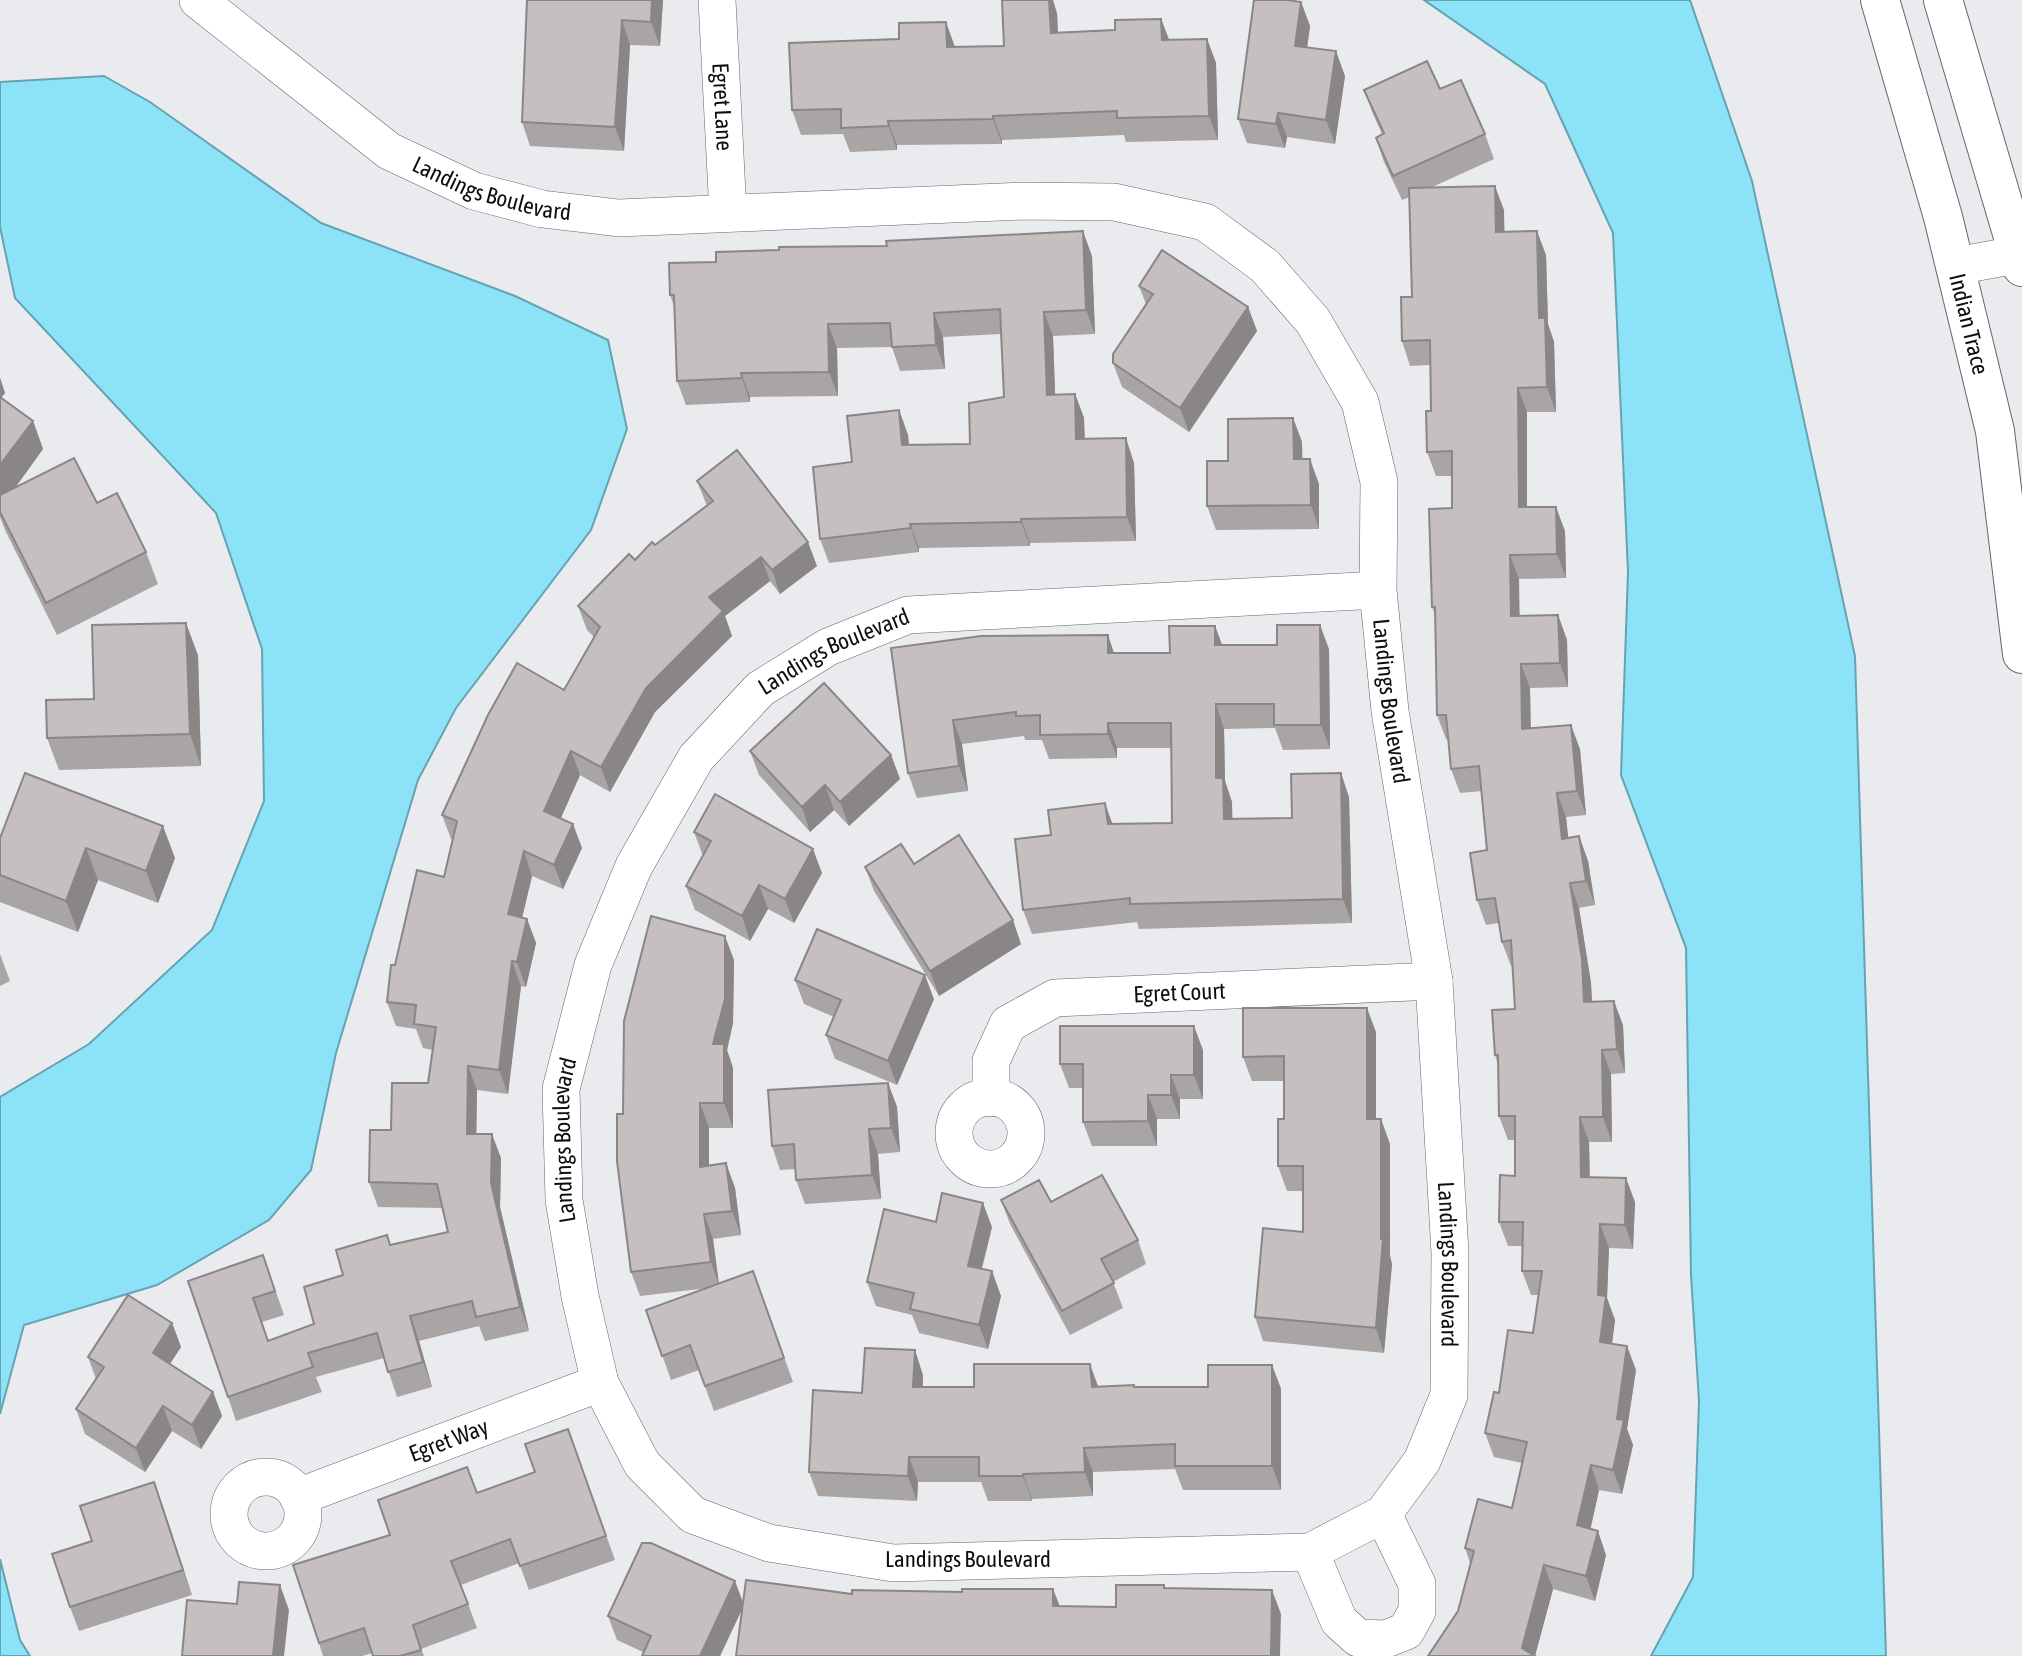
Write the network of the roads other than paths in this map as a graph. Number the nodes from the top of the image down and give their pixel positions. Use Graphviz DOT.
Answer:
graph roads {
  1 [pos="198,0"];
  2 [pos="718,0"];
  3 [pos="1881,0"];
  4 [pos="1943,0"];
  5 [pos="728,213"];
  6 [pos="2021,257"];
  7 [pos="1956,266"];
  8 [pos="1378,590"];
  9 [pos="2022,654"];
  10 [pos="1434,981"];
  11 [pos="991,1098"];
  12 [pos="600,1383"];
  13 [pos="298,1497"];
  14 [pos="1383,1514"];
  15 [pos="1310,1552"];
  1 -- 5 [label="street, Landings Boulevard"];
  2 -- 5 [label="street, Egret Lane"];
  3 -- 7 [label="main road, Indian Trace"];
  4 -- 6 [label="main road"];
  5 -- 8 [label="street, Landings Boulevard"];
  6 -- 7 [label="street"];
  7 -- 9 [label="main road, Indian Trace"];
  8 -- 10 [label="street, Landings Boulevard"];
  8 -- 12 [label="street, Landings Boulevard"];
  10 -- 11 [label="street, Egret Court"];
  10 -- 14 [label="street, Landings Boulevard"];
  12 -- 13 [label="street, Egret Way"];
  12 -- 15 [label="street, Landings Boulevard"];
  14 -- 15 [label="street, Landings Boulevard"];
  14 -- 15 [label="street"];
}
